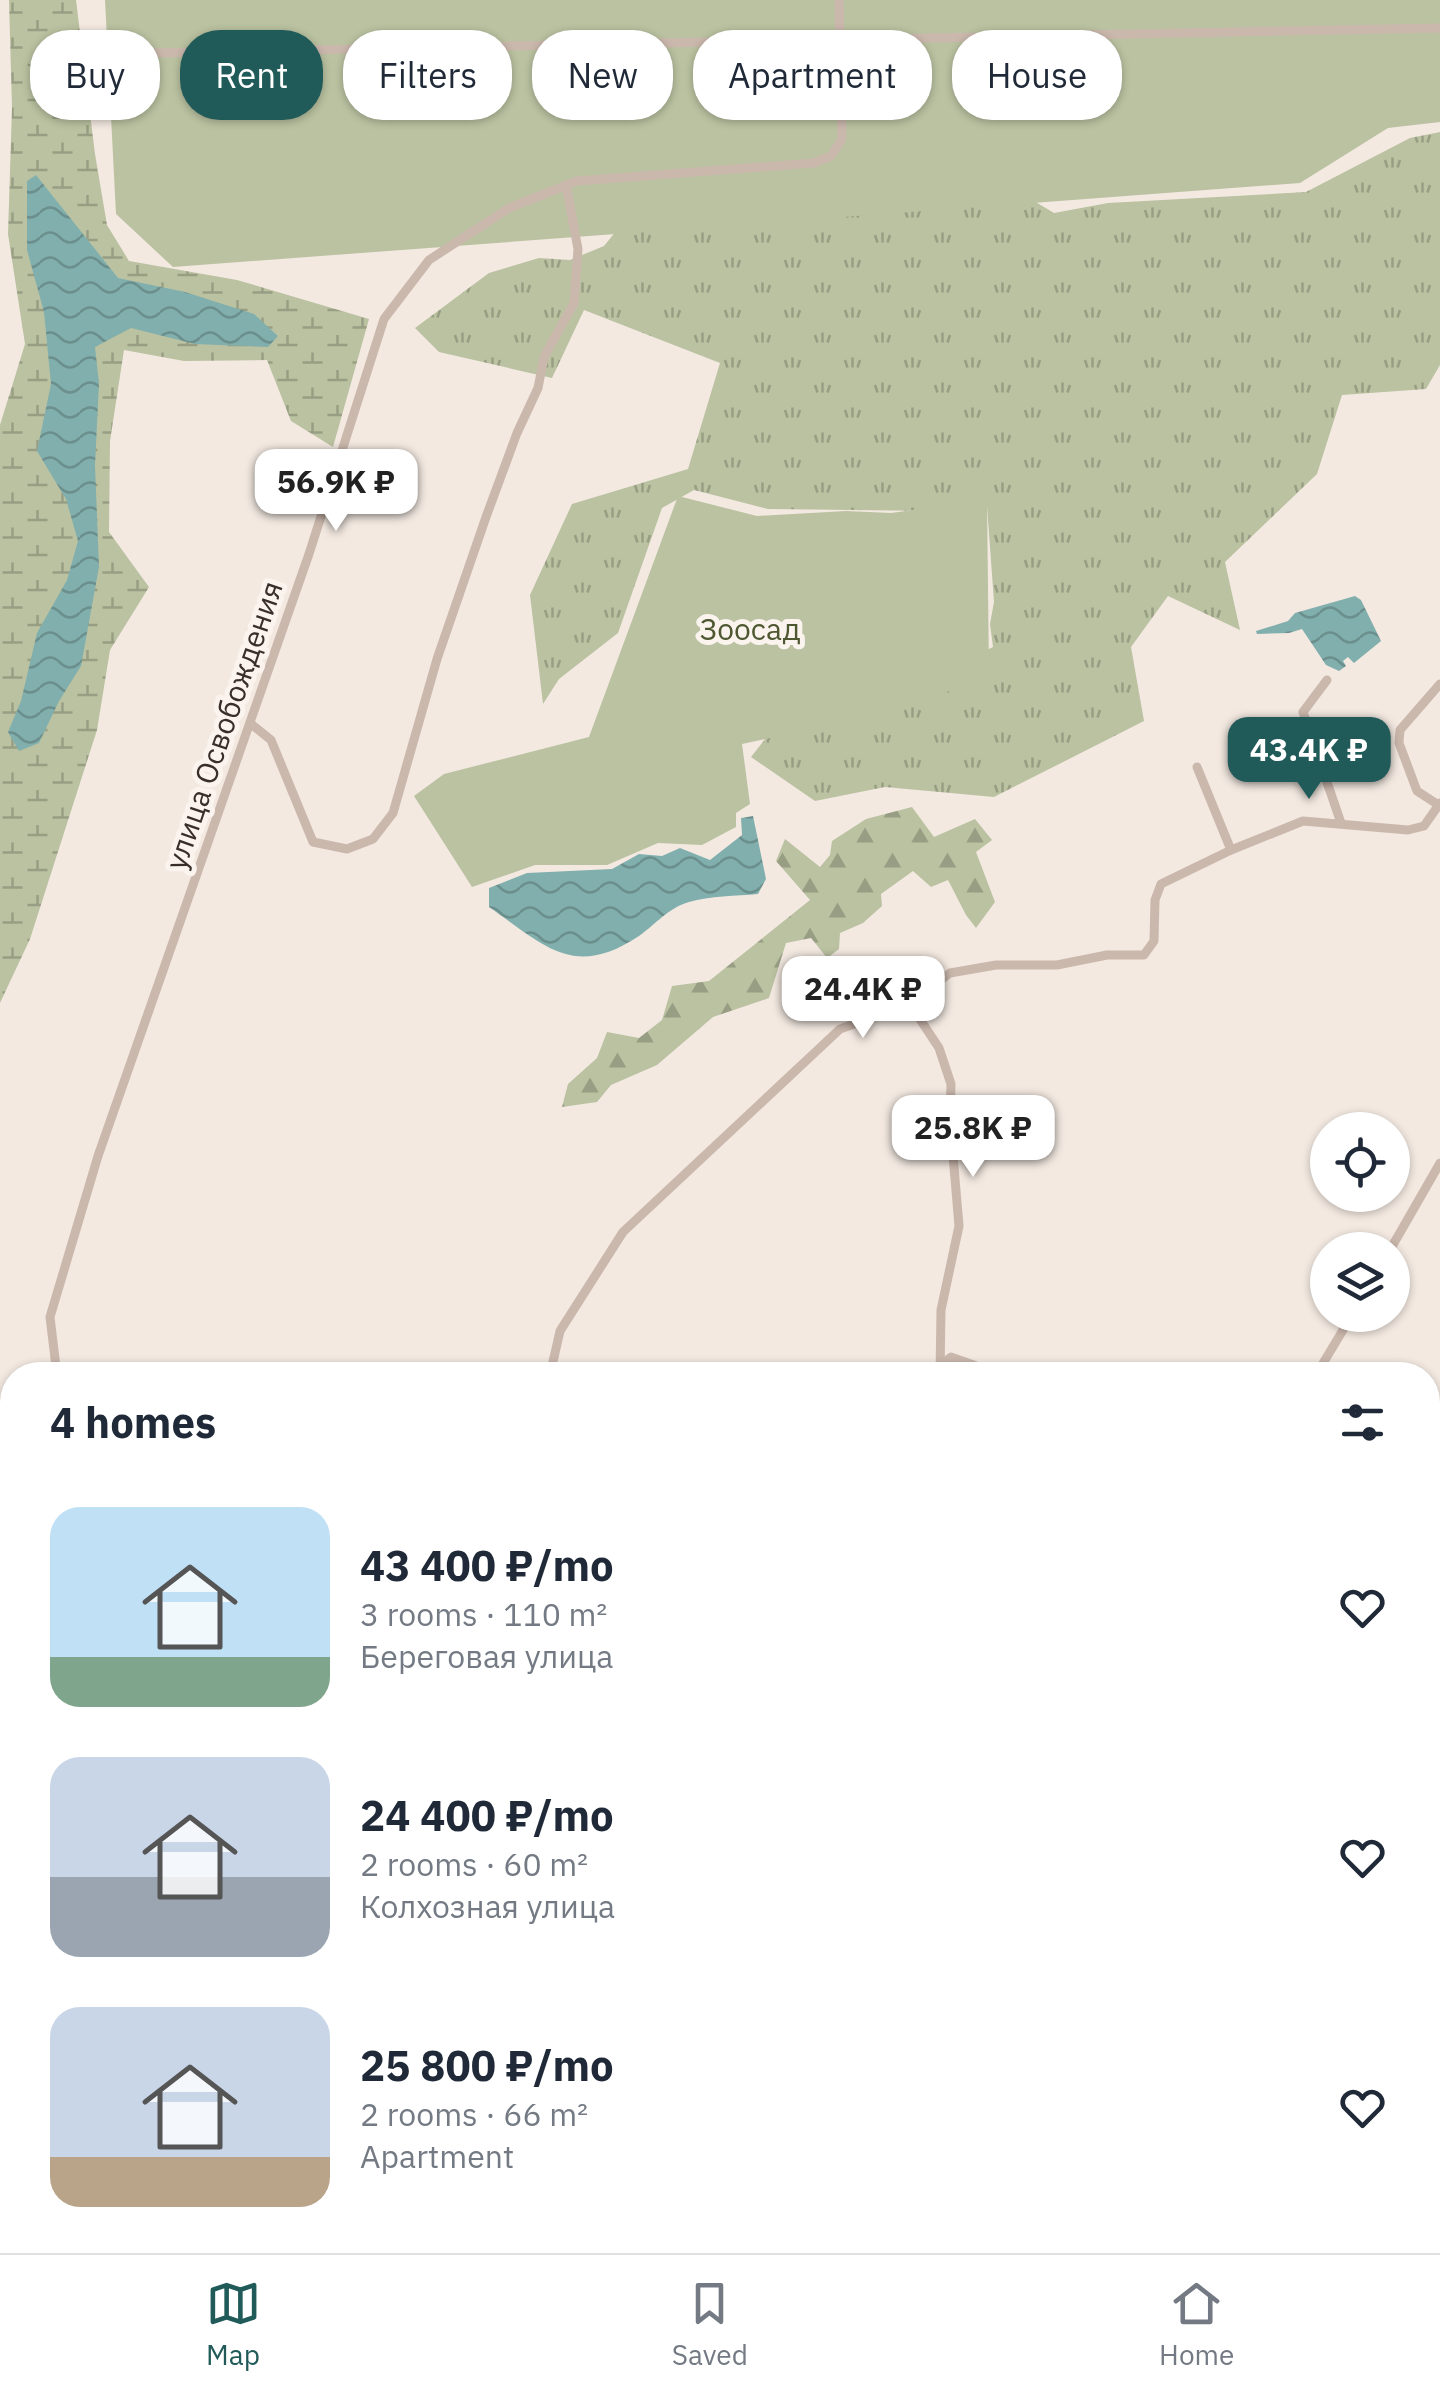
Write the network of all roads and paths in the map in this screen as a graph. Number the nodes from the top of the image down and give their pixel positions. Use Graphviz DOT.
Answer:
graph roads {
  1 [pos="839,0"];
  2 [pos="1440,28"];
  3 [pos="840,30"];
  4 [pos="932,38"];
  5 [pos="693,43"];
  6 [pos="160,53"];
  7 [pos="842,120"];
  8 [pos="566,185"];
  9 [pos="1327,680"];
  10 [pos="1440,684"];
  11 [pos="250,722"];
  12 [pos="1198,768"];
  13 [pos="1439,804"];
  14 [pos="1341,822"];
  15 [pos="1231,850"];
  16 [pos="910,1004"];
  17 [pos="1440,1163"];
  18 [pos="1400,1232"];
  19 [pos="1342,1332"];
  20 [pos="56,1362"];
  21 [pos="553,1362"];
  22 [pos="940,1362"];
  23 [pos="1324,1362"];
  1 -- 3 [label="street, улица Освобождения"];
  2 -- 4 [label="street"];
  5 -- 6 [label="street"];
  7 -- 8 [label="street, улица Освобождения"];
  8 -- 11 [label="street, улица Освобождения"];
  8 -- 11 [label="street"];
  9 -- 14 [label="street"];
  10 -- 13 [label="street"];
  11 -- 20 [label="street, улица Освобождения"];
  12 -- 15 [label="street"];
  13 -- 14 [label="street"];
  14 -- 15 [label="street"];
  15 -- 16 [label="street"];
  16 -- 21 [label="street"];
  16 -- 22 [label="street"];
  17 -- 18 [label="street"];
  19 -- 23 [label="street"];
}
